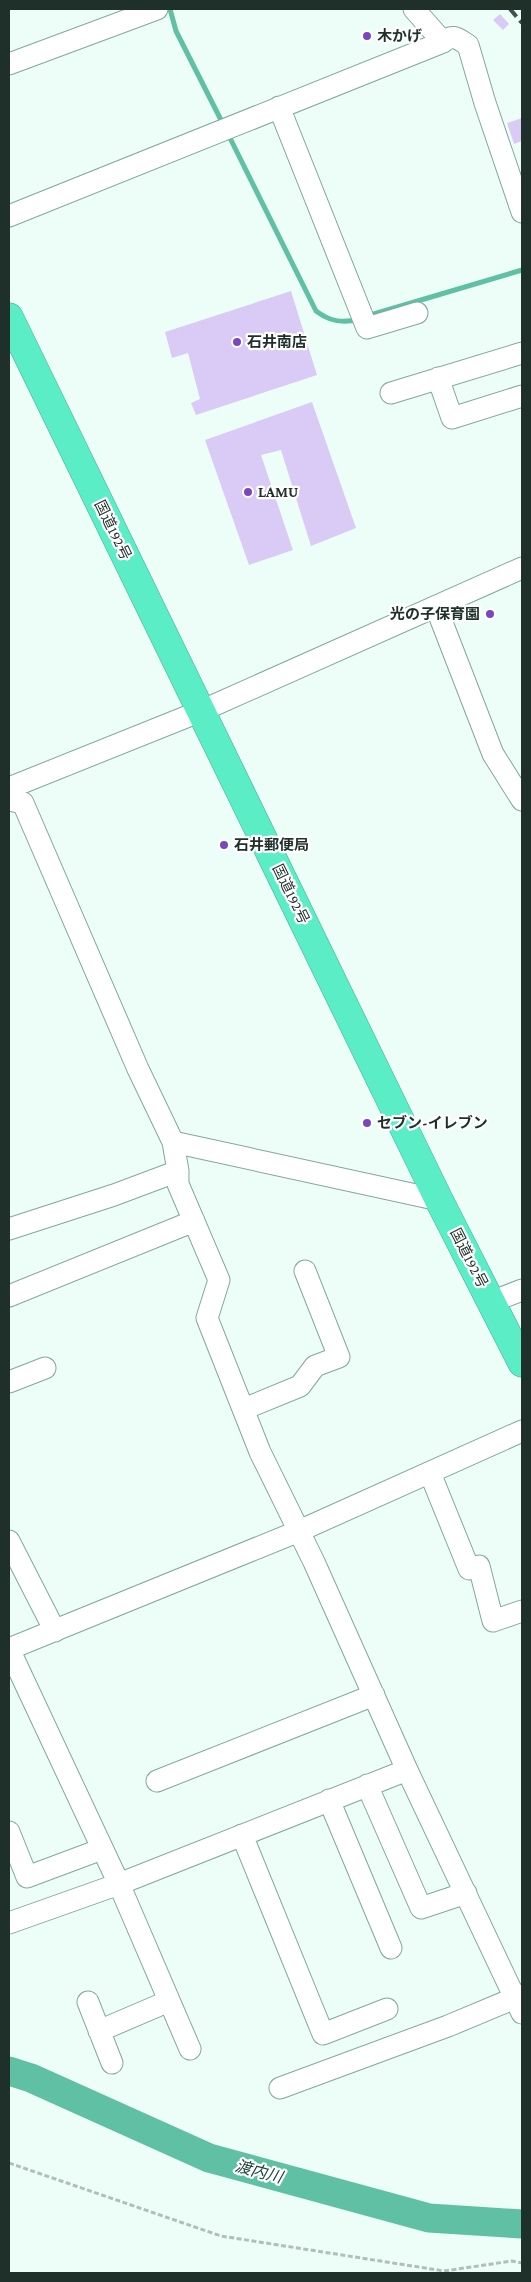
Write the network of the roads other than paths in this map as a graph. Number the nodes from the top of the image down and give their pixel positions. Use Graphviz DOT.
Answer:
graph roads {
  1 [pos="158,9"];
  2 [pos="414,9"];
  3 [pos="442,42"];
  4 [pos="9,64"];
  5 [pos="279,108"];
  6 [pos="522,212"];
  7 [pos="9,216"];
  8 [pos="418,313"];
  9 [pos="9,317"];
  10 [pos="522,353"];
  11 [pos="438,378"];
  12 [pos="391,393"];
  13 [pos="522,396"];
  14 [pos="522,568"];
  15 [pos="436,608"];
  16 [pos="201,711"];
  17 [pos="9,788"];
  18 [pos="9,800"];
  19 [pos="522,800"];
  20 [pos="173,1142"];
  21 [pos="178,1171"];
  22 [pos="439,1200"];
  23 [pos="194,1222"];
  24 [pos="9,1229"];
  25 [pos="305,1271"];
  26 [pos="522,1290"];
  27 [pos="9,1296"];
  28 [pos="491,1302"];
  29 [pos="522,1363"];
  30 [pos="45,1368"];
  31 [pos="9,1382"];
  32 [pos="244,1409"];
  33 [pos="522,1431"];
  34 [pos="430,1473"];
  35 [pos="300,1531"];
  36 [pos="9,1541"];
  37 [pos="522,1611"];
  38 [pos="55,1630"];
  39 [pos="9,1649"];
  40 [pos="374,1695"];
  41 [pos="407,1770"];
  42 [pos="157,1781"];
  43 [pos="367,1785"];
  44 [pos="330,1800"];
  45 [pos="9,1832"];
  46 [pos="242,1835"];
  47 [pos="102,1849"];
  48 [pos="119,1884"];
  49 [pos="466,1893"];
  50 [pos="9,1923"];
  51 [pos="391,1948"];
  52 [pos="169,2001"];
  53 [pos="88,2002"];
  54 [pos="520,2002"];
  55 [pos="387,2009"];
  56 [pos="99,2031"];
  57 [pos="190,2049"];
  58 [pos="112,2063"];
  59 [pos="280,2088"];
  1 -- 4 [label="street"];
  2 -- 3 [label="street"];
  3 -- 5 [label="street"];
  3 -- 6 [label="street"];
  5 -- 7 [label="street"];
  5 -- 8 [label="street"];
  9 -- 16 [label="highway, 国道192号"];
  10 -- 11 [label="street"];
  11 -- 12 [label="street"];
  11 -- 13 [label="street"];
  14 -- 15 [label="street"];
  15 -- 16 [label="street"];
  15 -- 19 [label="street"];
  16 -- 17 [label="street"];
  16 -- 22 [label="highway, 国道192号"];
  18 -- 20 [label="street"];
  20 -- 21 [label="street"];
  20 -- 22 [label="street"];
  21 -- 23 [label="street"];
  21 -- 24 [label="street"];
  22 -- 28 [label="highway, 国道192号"];
  23 -- 27 [label="street"];
  23 -- 32 [label="street"];
  25 -- 32 [label="street"];
  26 -- 28 [label="street"];
  28 -- 29 [label="highway, 国道192号"];
  30 -- 31 [label="street"];
  32 -- 35 [label="street"];
  33 -- 34 [label="street"];
  34 -- 35 [label="street"];
  34 -- 37 [label="street"];
  35 -- 38 [label="street"];
  35 -- 40 [label="street"];
  36 -- 38 [label="street"];
  38 -- 39 [label="street"];
  39 -- 47 [label="street"];
  40 -- 41 [label="street"];
  40 -- 42 [label="street"];
  41 -- 43 [label="street"];
  41 -- 49 [label="street"];
  43 -- 44 [label="street"];
  43 -- 49 [label="street"];
  44 -- 46 [label="street"];
  44 -- 51 [label="street"];
  45 -- 47 [label="street"];
  46 -- 48 [label="street"];
  46 -- 55 [label="street"];
  47 -- 48 [label="street"];
  48 -- 50 [label="street"];
  48 -- 52 [label="street"];
  49 -- 54 [label="street"];
  52 -- 56 [label="street"];
  52 -- 57 [label="street"];
  53 -- 56 [label="street"];
  54 -- 59 [label="street"];
  56 -- 58 [label="street"];
}
